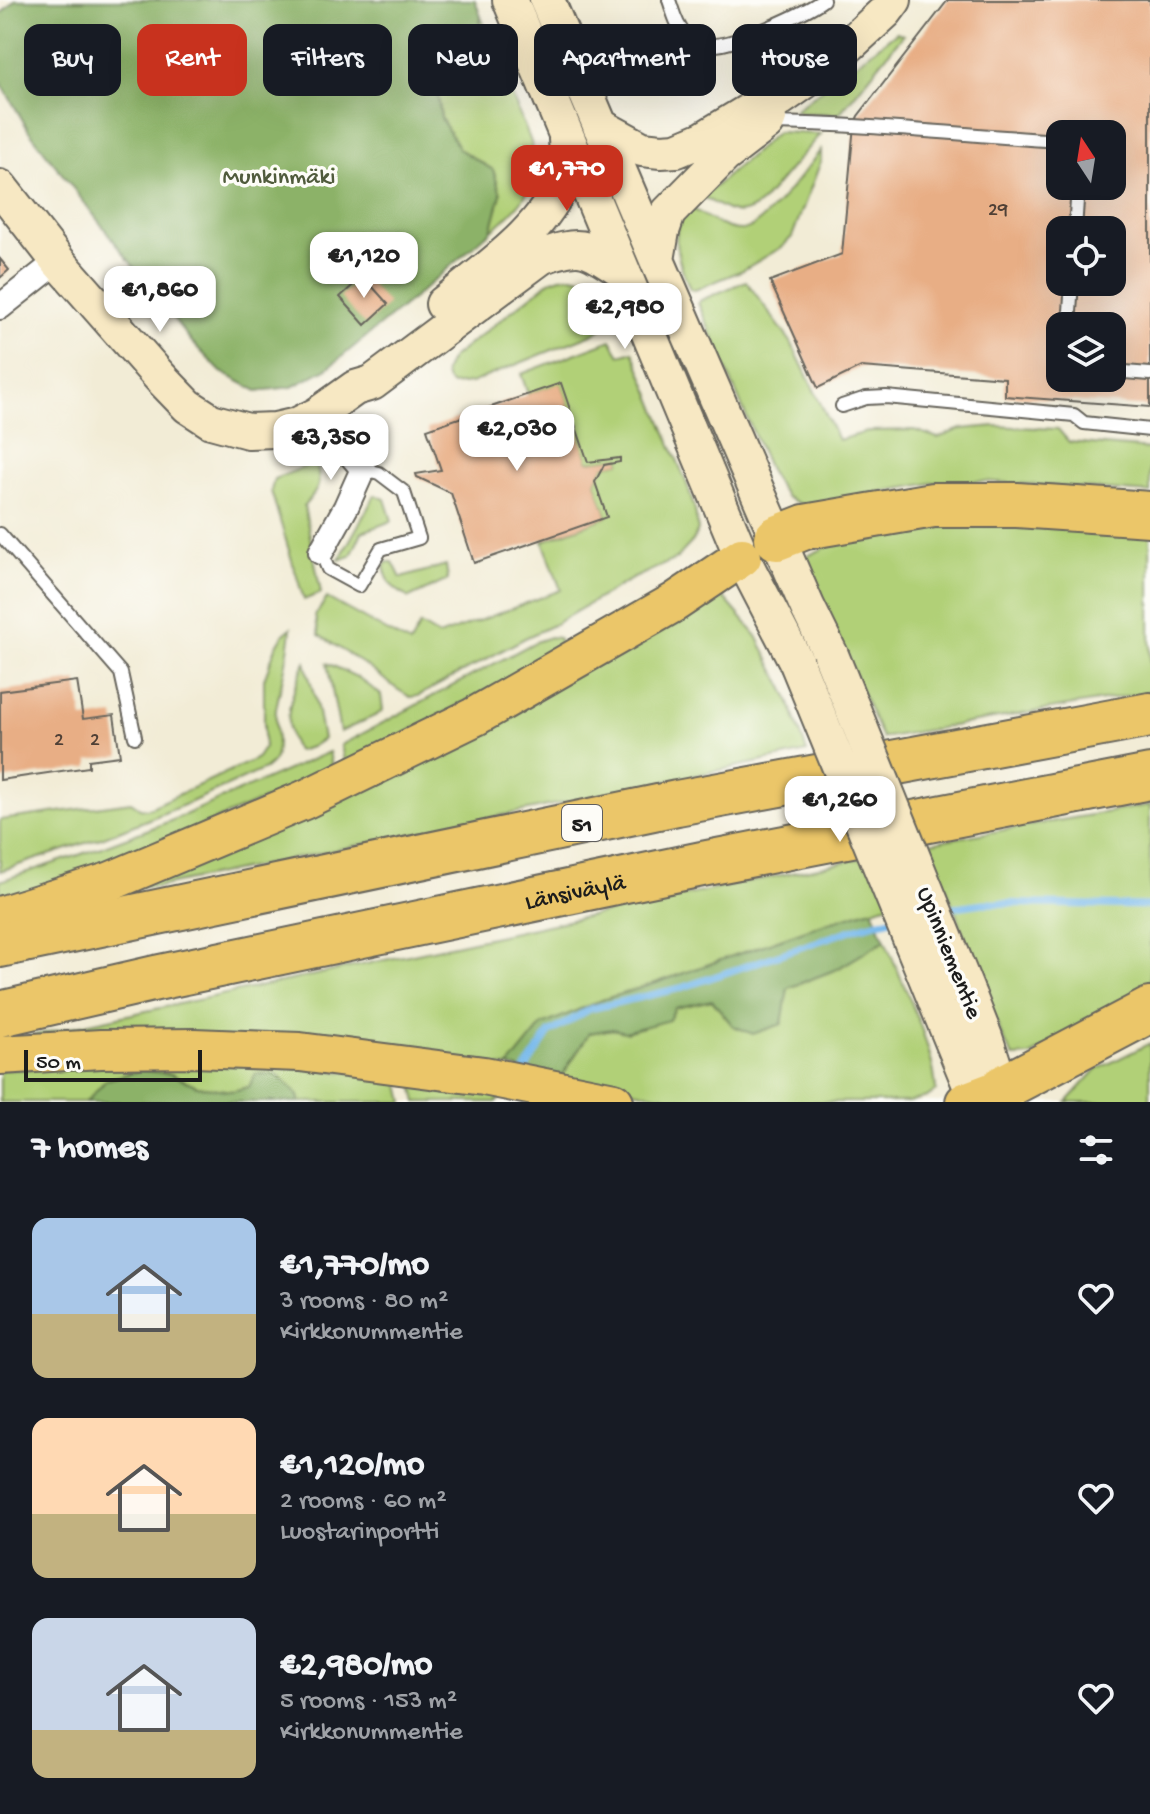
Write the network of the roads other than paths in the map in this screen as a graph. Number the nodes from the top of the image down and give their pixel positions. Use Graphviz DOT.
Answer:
graph roads {
  1 [pos="510,0"];
  2 [pos="547,0"];
  3 [pos="669,0"];
  4 [pos="823,0"];
  5 [pos="894,0"];
  6 [pos="780,117"];
  7 [pos="600,126"];
  8 [pos="565,134"];
  9 [pos="1046,140"];
  10 [pos="0,187"];
  11 [pos="657,260"];
  12 [pos="58,261"];
  13 [pos="622,270"];
  14 [pos="0,307"];
  15 [pos="1126,372"];
  16 [pos="1150,374"];
  17 [pos="355,388"];
  18 [pos="842,406"];
  19 [pos="317,415"];
  20 [pos="1150,430"];
  21 [pos="363,469"];
  22 [pos="1150,514"];
  23 [pos="0,534"];
  24 [pos="760,548"];
  25 [pos="321,552"];
  26 [pos="1150,715"];
  27 [pos="135,737"];
  28 [pos="1150,777"];
  29 [pos="0,916"];
  30 [pos="0,945"];
  31 [pos="953,999"];
  32 [pos="1150,1010"];
  33 [pos="0,1014"];
  34 [pos="0,1055"];
  35 [pos="985,1098"];
  36 [pos="614,1102"];
  1 -- 8 [label="main road"];
  2 -- 7 [label="main road"];
  3 -- 4 [label="lane"];
  5 -- 6 [label="main road"];
  6 -- 7 [label="main road"];
  6 -- 9 [label="lane"];
  6 -- 11 [label="main road"];
  7 -- 11 [label="main road"];
  8 -- 13 [label="main road"];
  8 -- 17 [label="main road"];
  10 -- 12 [label="main road"];
  11 -- 24 [label="main road"];
  12 -- 14 [label="street"];
  12 -- 19 [label="main road"];
  13 -- 17 [label="main road"];
  13 -- 24 [label="main road"];
  15 -- 16 [label="lane"];
  17 -- 19 [label="main road"];
  18 -- 20 [label="lane"];
  19 -- 21 [label="street"];
  21 -- 25 [label="street"];
  21 -- 25 [label="lane"];
  22 -- 24 [label="highway"];
  23 -- 27 [label="lane"];
  24 -- 29 [label="main road"];
  24 -- 31 [label="main road, Upinniementie, bridge"];
  24 -- 31 [label="main road, Upinniementie, bridge"];
  26 -- 30 [label="highway, 51"];
  28 -- 33 [label="highway, Länsiväylä"];
  31 -- 35 [label="main road, Upinniementie"];
  32 -- 35 [label="highway"];
  34 -- 36 [label="main road"];
}
